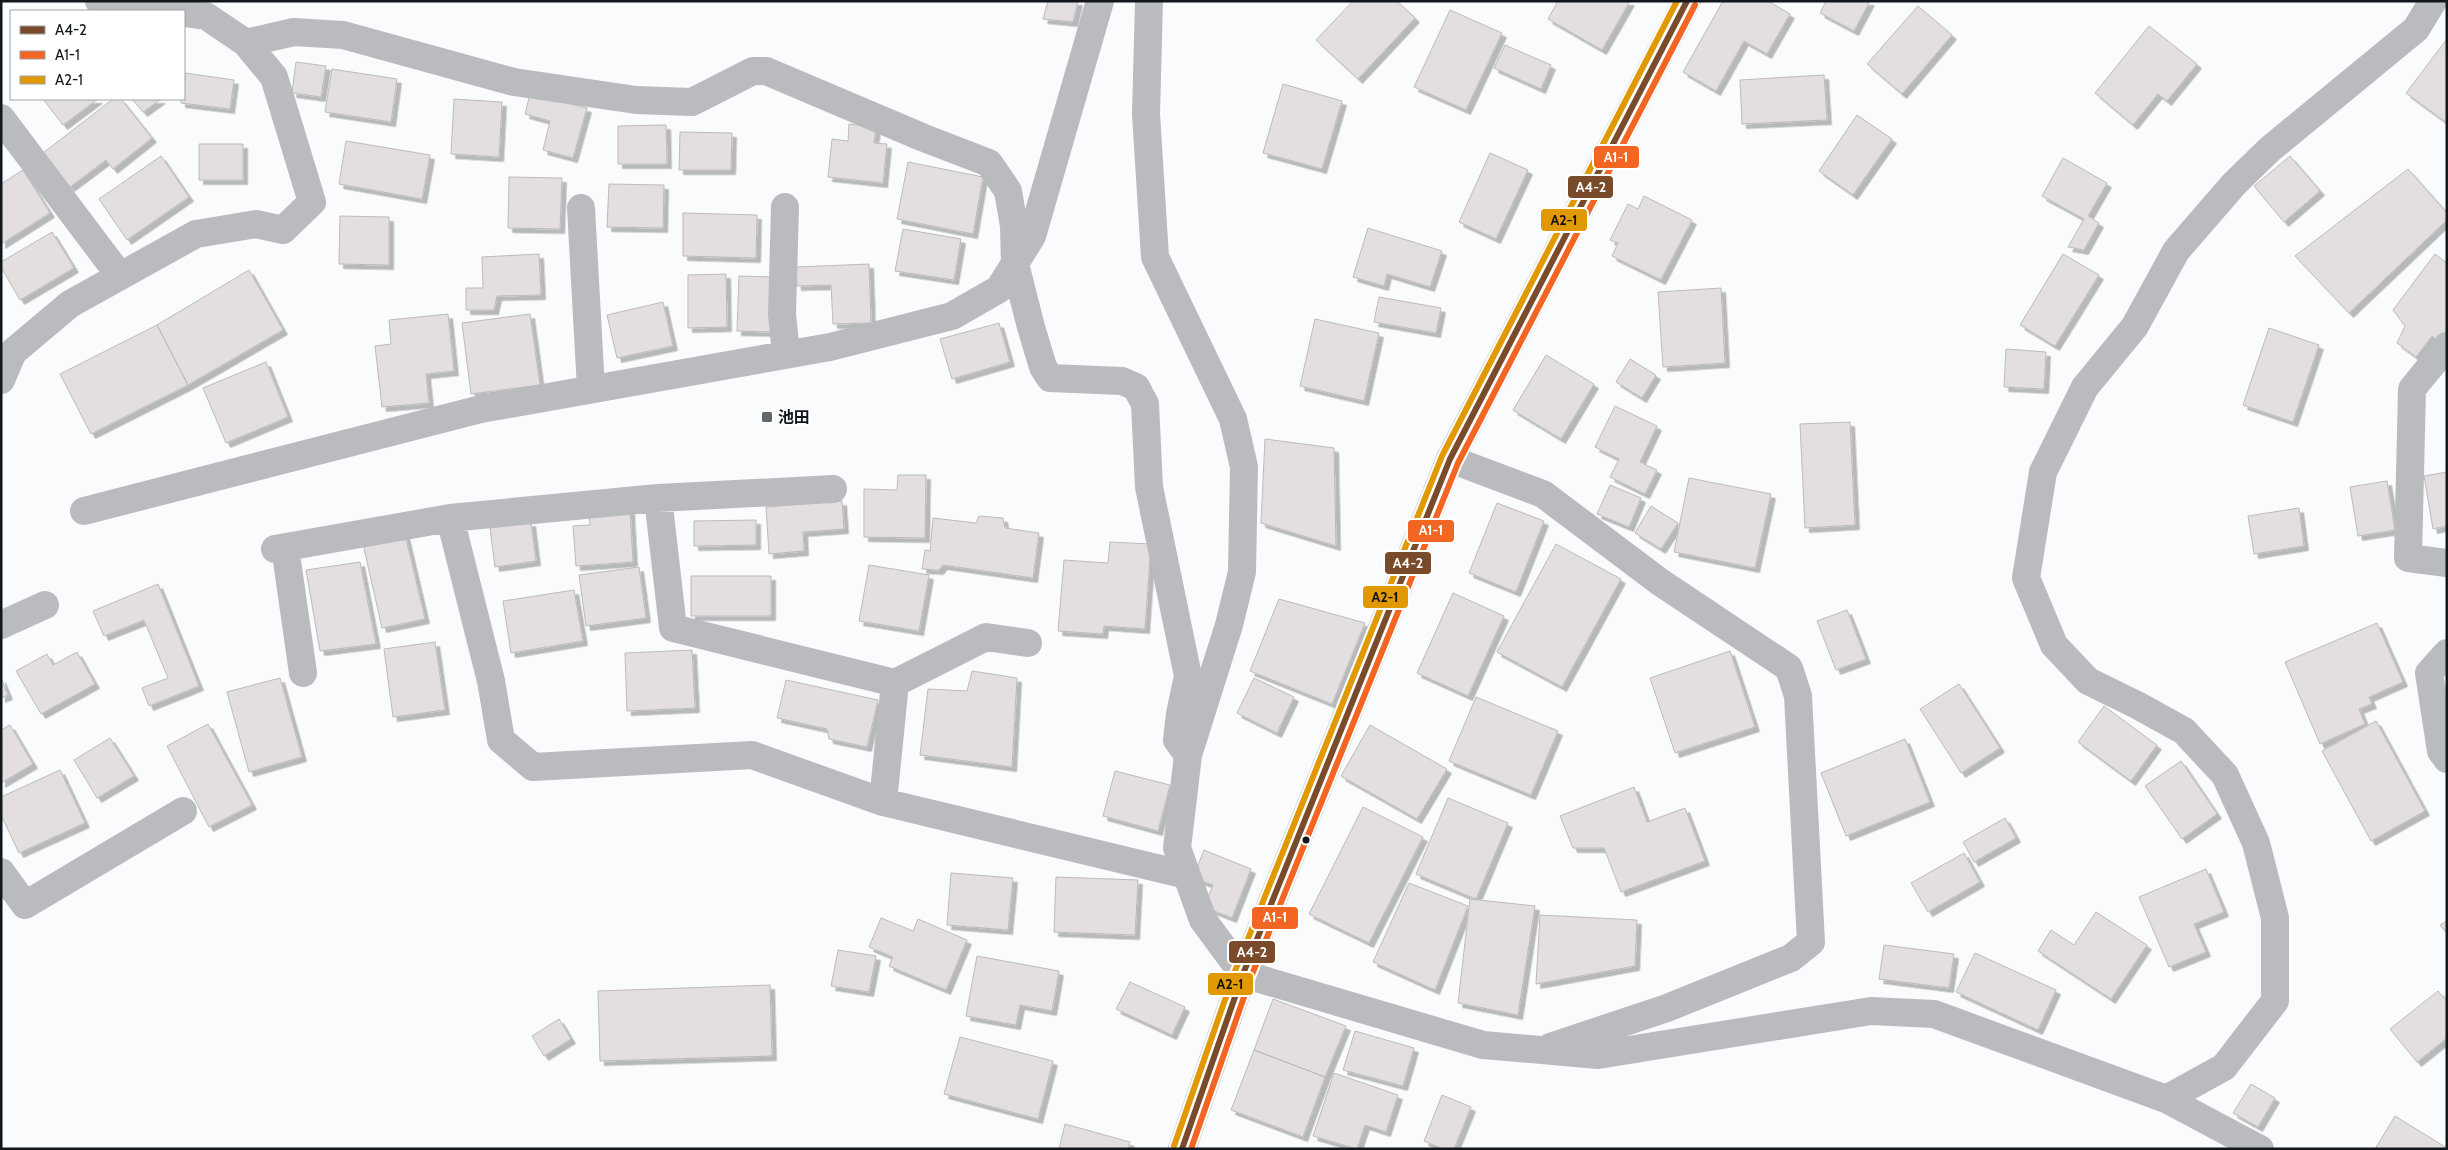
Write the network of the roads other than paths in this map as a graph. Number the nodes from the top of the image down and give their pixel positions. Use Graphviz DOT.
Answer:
graph roads {
  1 [pos="99,1"];
  2 [pos="1100,1"];
  3 [pos="1149,1"];
  4 [pos="1687,1"];
  5 [pos="2433,1"];
  6 [pos="166,10"];
  7 [pos="185,13"];
  8 [pos="246,43"];
  9 [pos="1,118"];
  10 [pos="581,208"];
  11 [pos="785,208"];
  12 [pos="1014,264"];
  13 [pos="120,276"];
  14 [pos="2447,346"];
  15 [pos="786,354"];
  16 [pos="1,380"];
  17 [pos="592,389"];
  18 [pos="1450,459"];
  19 [pos="833,489"];
  20 [pos="658,498"];
  21 [pos="84,511"];
  22 [pos="450,518"];
  23 [pos="2447,563"];
  24 [pos="45,605"];
  25 [pos="1,624"];
  26 [pos="1028,642"];
  27 [pos="2447,653"];
  28 [pos="304,673"];
  29 [pos="895,684"];
  30 [pos="1188,755"];
  31 [pos="2447,760"];
  32 [pos="883,802"];
  33 [pos="183,811"];
  34 [pos="1,872"];
  35 [pos="1186,875"];
  36 [pos="1243,974"];
  37 [pos="1542,1050"];
  38 [pos="2166,1099"];
  39 [pos="1182,1149"];
  40 [pos="2260,1149"];
  1 -- 6 [label="street"];
  2 -- 12 [label="street"];
  3 -- 30 [label="street"];
  4 -- 18 [label="main road"];
  5 -- 38 [label="street"];
  7 -- 8 [label="street"];
  8 -- 12 [label="street"];
  8 -- 13 [label="street"];
  9 -- 13 [label="street"];
  10 -- 17 [label="street"];
  11 -- 15 [label="street"];
  12 -- 15 [label="street"];
  12 -- 30 [label="street"];
  13 -- 16 [label="street"];
  14 -- 23 [label="street"];
  15 -- 17 [label="street"];
  17 -- 21 [label="street"];
  18 -- 36 [label="main road"];
  18 -- 37 [label="street"];
  19 -- 20 [label="street"];
  20 -- 22 [label="street"];
  20 -- 29 [label="street"];
  22 -- 28 [label="street"];
  22 -- 32 [label="street"];
  24 -- 25 [label="street"];
  26 -- 29 [label="street"];
  27 -- 31 [label="street"];
  29 -- 32 [label="street"];
  30 -- 35 [label="street"];
  32 -- 35 [label="street"];
  33 -- 34 [label="street"];
  35 -- 36 [label="street"];
  36 -- 37 [label="street"];
  36 -- 39 [label="main road"];
  37 -- 38 [label="street"];
  38 -- 40 [label="street"];
}
